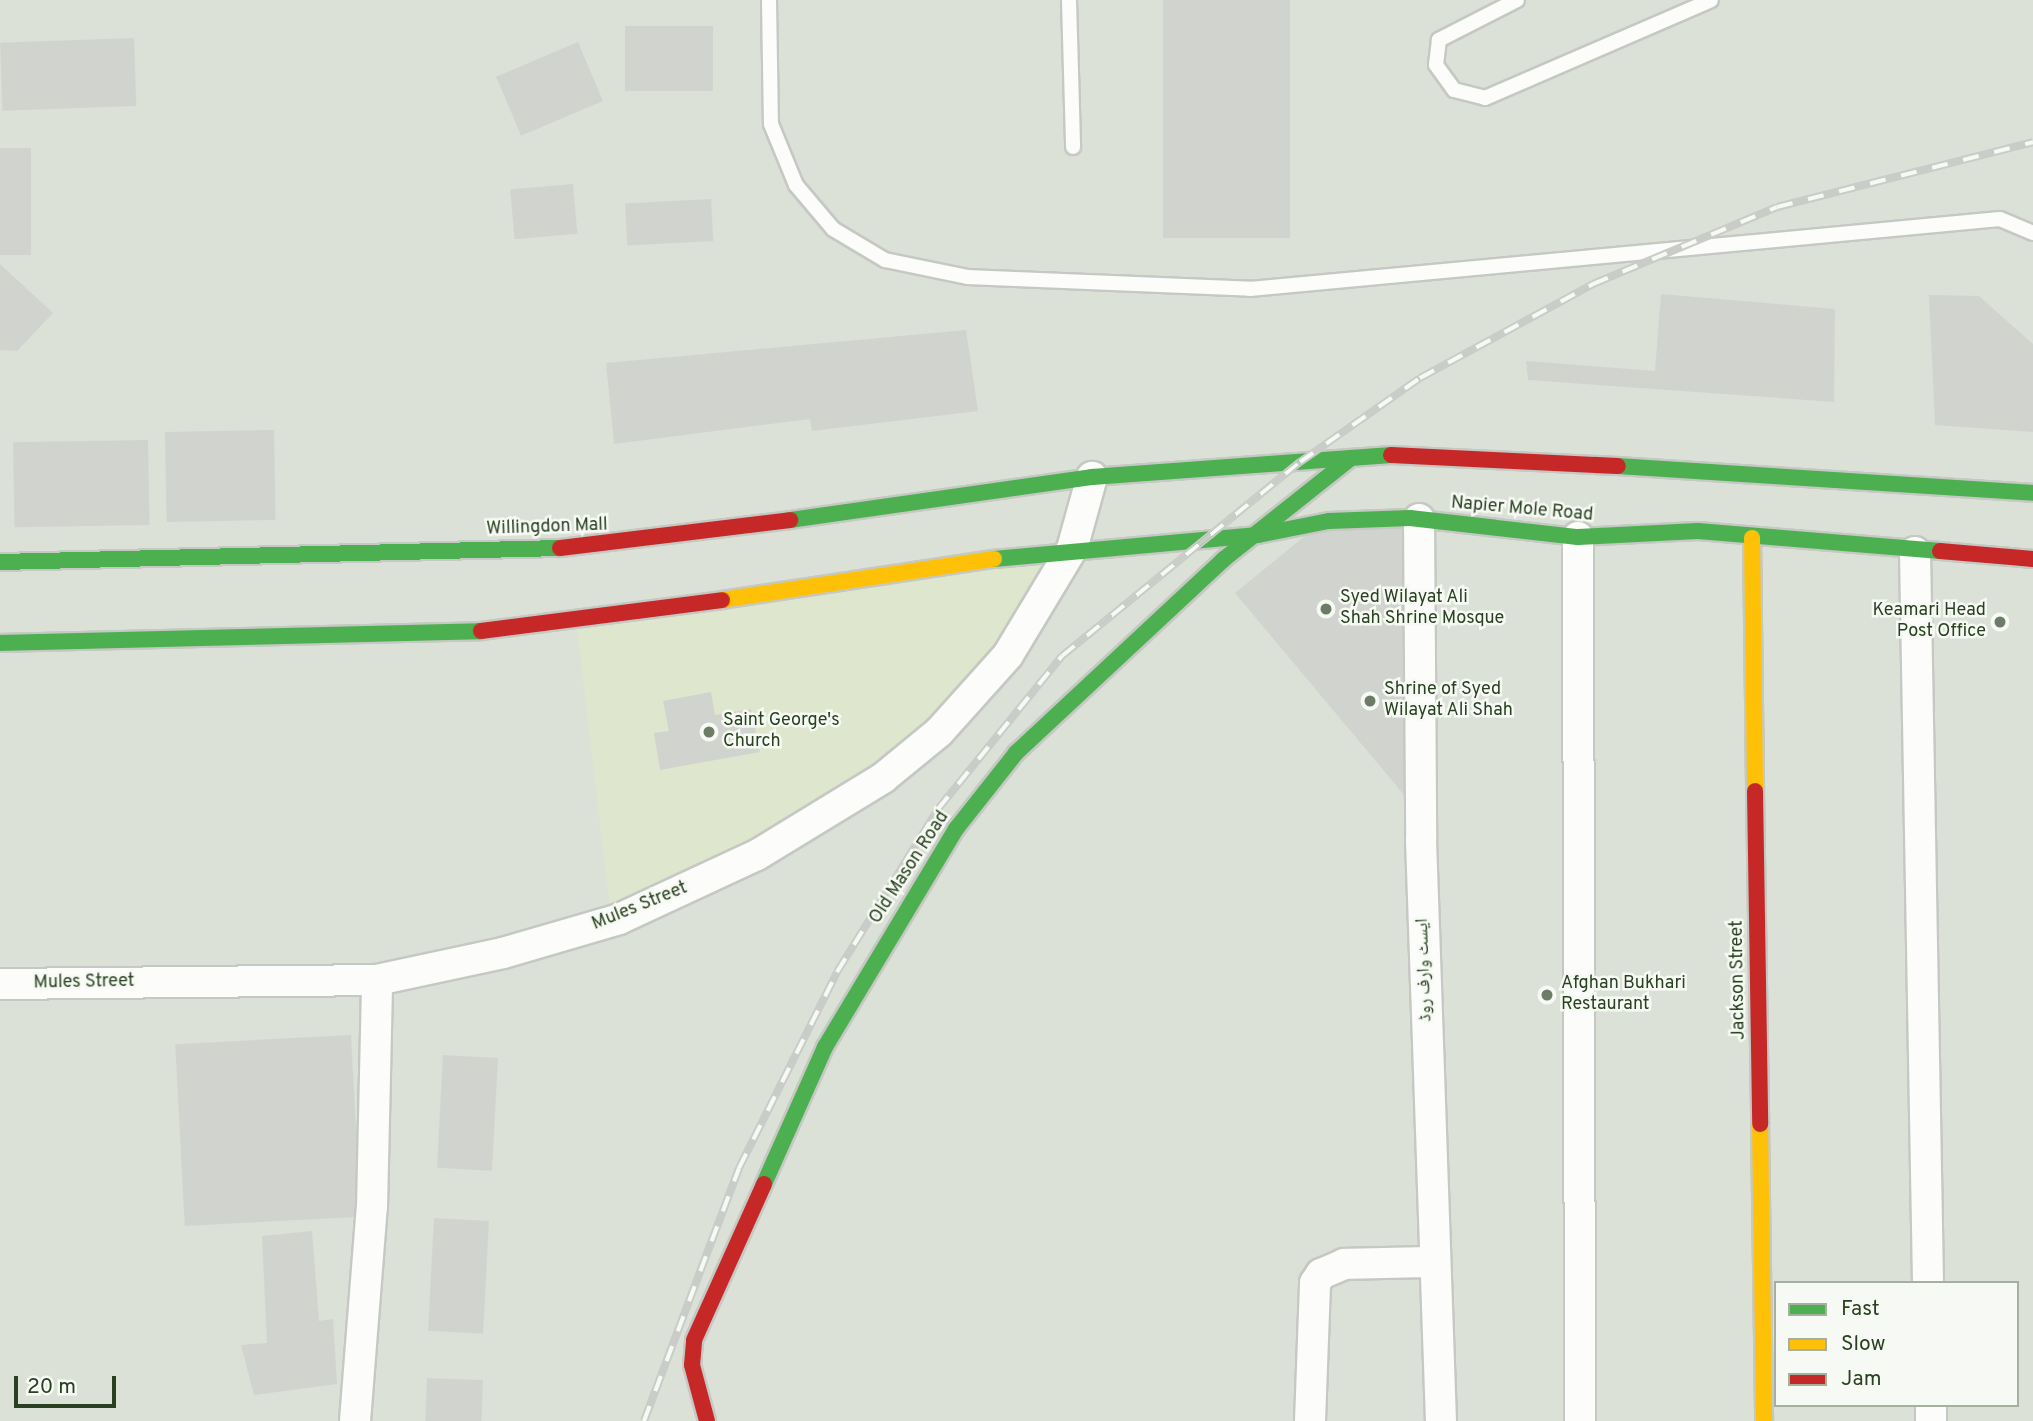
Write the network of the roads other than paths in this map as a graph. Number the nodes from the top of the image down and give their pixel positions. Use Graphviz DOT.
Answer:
graph roads {
  1 [pos="769,0"];
  2 [pos="1069,0"];
  3 [pos="1517,0"];
  4 [pos="1711,0"];
  5 [pos="1073,147"];
  6 [pos="2033,233"];
  7 [pos="1351,458"];
  8 [pos="1091,477"];
  9 [pos="2033,493"];
  10 [pos="1419,519"];
  11 [pos="1258,536"];
  12 [pos="1578,537"];
  13 [pos="1752,538"];
  14 [pos="1062,549"];
  15 [pos="1915,552"];
  16 [pos="2033,559"];
  17 [pos="0,562"];
  18 [pos="0,643"];
  19 [pos="377,980"];
  20 [pos="0,984"];
  21 [pos="1436,1262"];
  22 [pos="1928,1281"];
  23 [pos="355,1421"];
  24 [pos="707,1421"];
  25 [pos="1310,1421"];
  26 [pos="1441,1421"];
  27 [pos="1580,1421"];
  28 [pos="1764,1421"];
  1 -- 6 [label="lane"];
  2 -- 5 [label="lane"];
  3 -- 4 [label="lane"];
  7 -- 8 [label="main road"];
  7 -- 9 [label="main road"];
  7 -- 11 [label="main road, Old Mason Road"];
  8 -- 14 [label="street, Mules Street"];
  8 -- 17 [label="main road, Willingdon Mall"];
  10 -- 11 [label="main road, Napier Mole Road"];
  10 -- 12 [label="main road, Napier Mole Road"];
  10 -- 21 [label="street, ایسٹ وارف روڈ"];
  11 -- 14 [label="main road, Napier Mole Road"];
  11 -- 24 [label="main road, Old Mason Road"];
  12 -- 13 [label="main road, Napier Mole Road"];
  12 -- 27 [label="street"];
  13 -- 15 [label="main road, Napier Mole Road"];
  13 -- 28 [label="main road, Jackson Street"];
  14 -- 18 [label="main road"];
  14 -- 19 [label="street, Mules Street"];
  15 -- 16 [label="main road, Napier Mole Road"];
  15 -- 22 [label="street"];
  19 -- 20 [label="street, Mules Street"];
  19 -- 23 [label="street"];
  21 -- 25 [label="street"];
  21 -- 26 [label="street, ایسٹ وارف روڈ"];
}
